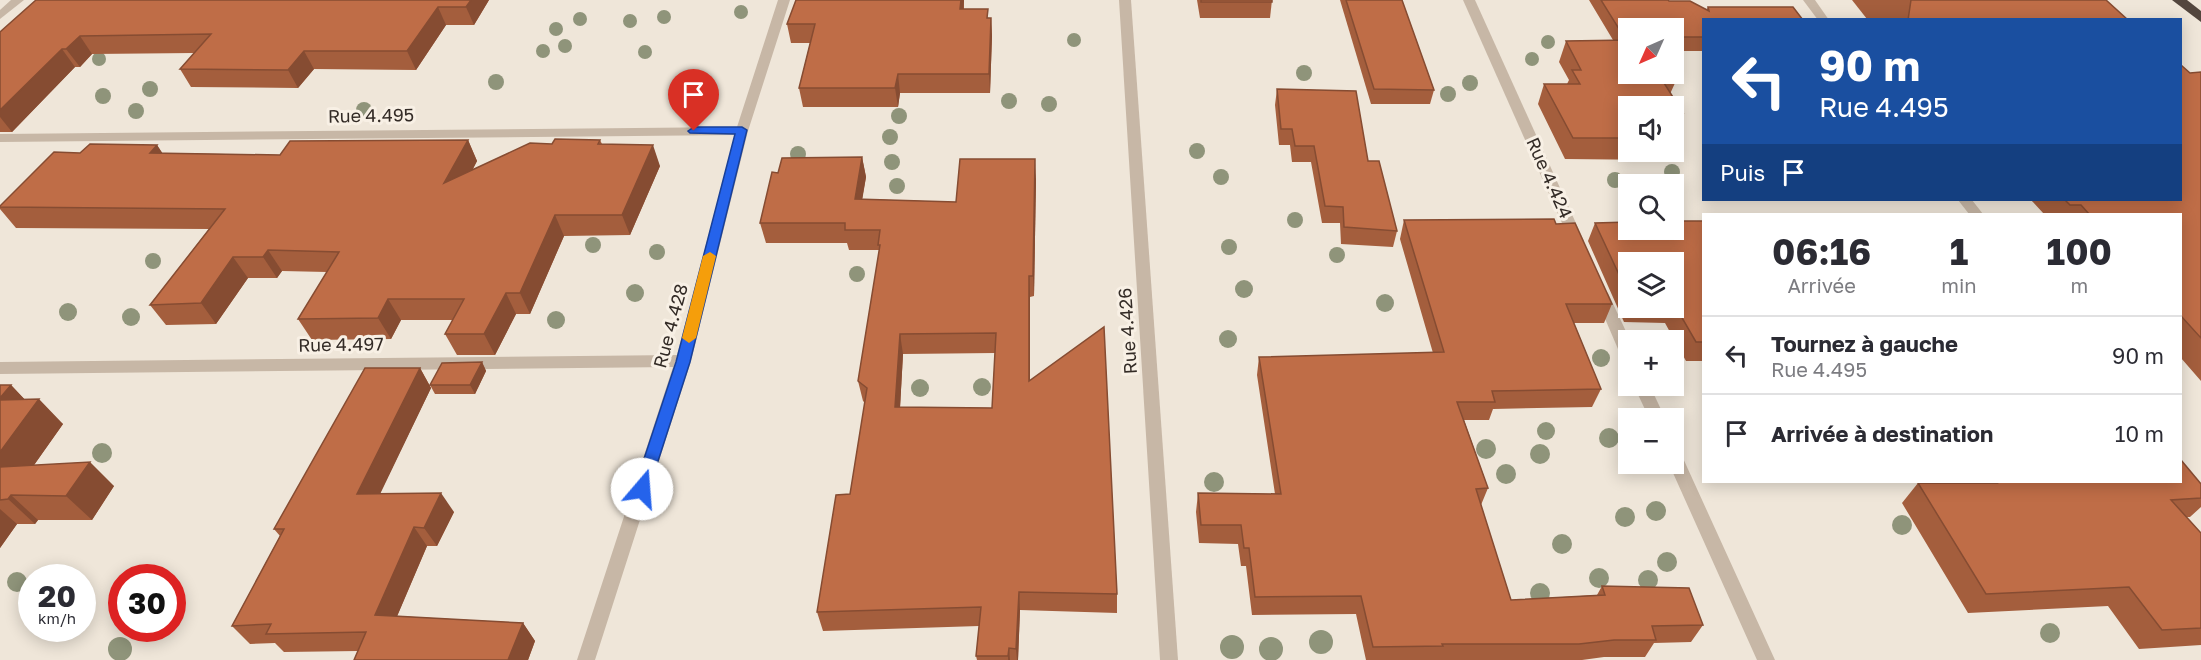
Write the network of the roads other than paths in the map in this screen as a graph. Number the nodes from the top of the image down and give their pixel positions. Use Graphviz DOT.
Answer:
graph roads {
  1 [pos="18,0"];
  2 [pos="784,0"];
  3 [pos="1125,0"];
  4 [pos="1469,0"];
  5 [pos="1809,0"];
  6 [pos="2179,0"];
  7 [pos="0,16"];
  8 [pos="1822,18"];
  9 [pos="2201,18"];
  10 [pos="742,130"];
  11 [pos="0,138"];
  12 [pos="1966,201"];
  13 [pos="1975,213"];
  14 [pos="1585,259"];
  15 [pos="1595,280"];
  16 [pos="1618,331"];
  17 [pos="683,362"];
  18 [pos="0,368"];
  19 [pos="1682,474"];
  20 [pos="586,660"];
  21 [pos="1169,660"];
  22 [pos="1766,660"];
  1 -- 7 [label="street"];
  2 -- 10 [label="street, Rue 4.428"];
  3 -- 21 [label="street, Rue 4.426"];
  4 -- 14 [label="street, Rue 4.424"];
  5 -- 8 [label="street"];
  6 -- 9 [label="highway"];
  10 -- 11 [label="street, Rue 4.495"];
  10 -- 17 [label="street, Rue 4.428"];
  12 -- 13 [label="street"];
  15 -- 16 [label="street"];
  17 -- 18 [label="street, Rue 4.497"];
  17 -- 20 [label="street, Rue 4.428"];
  19 -- 22 [label="street"];
}
